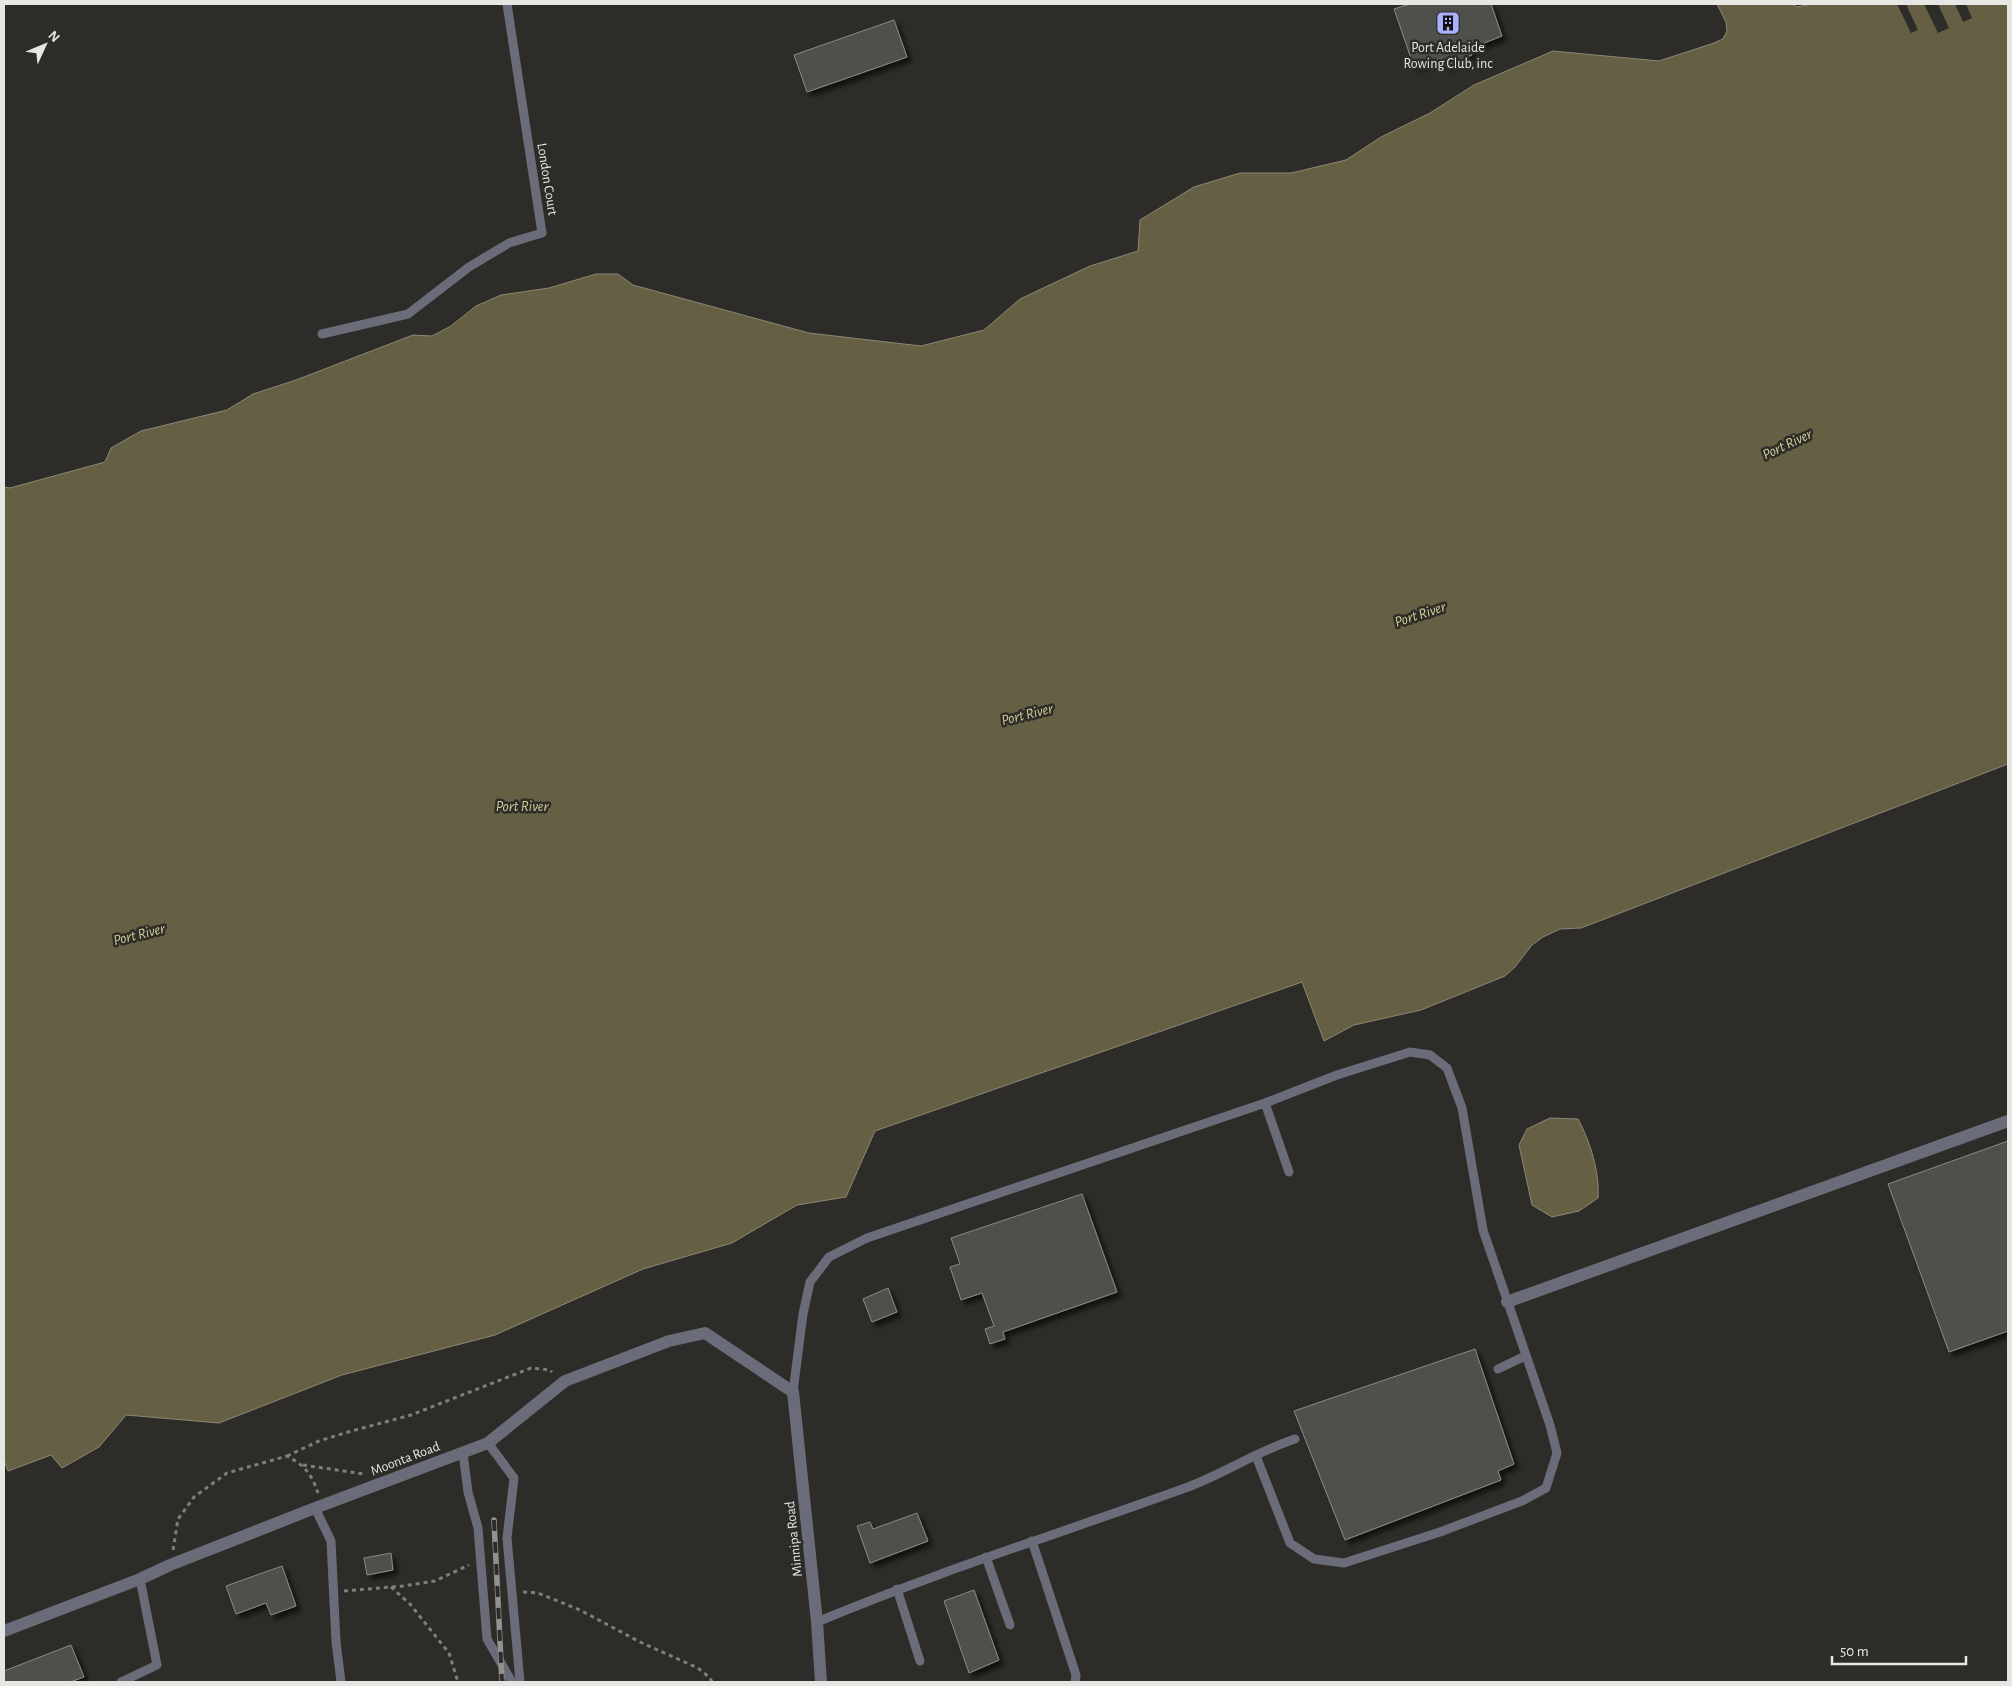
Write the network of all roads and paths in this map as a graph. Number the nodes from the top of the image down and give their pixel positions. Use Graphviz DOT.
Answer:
graph roads {
  1 [pos="507,4"];
  2 [pos="322,334"];
  3 [pos="1265,1103"];
  4 [pos="2008,1120"];
  5 [pos="1289,1172"];
  6 [pos="1507,1302"];
  7 [pos="1525,1356"];
  8 [pos="1498,1369"];
  9 [pos="565,1381"];
  10 [pos="793,1392"];
  11 [pos="1296,1439"];
  12 [pos="488,1443"];
  13 [pos="463,1453"];
  14 [pos="288,1456"];
  15 [pos="1256,1456"];
  16 [pos="303,1465"];
  17 [pos="366,1474"];
  18 [pos="318,1507"];
  19 [pos="1032,1541"];
  20 [pos="986,1557"];
  21 [pos="480,1560"];
  22 [pos="170,1565"];
  23 [pos="140,1579"];
  24 [pos="391,1587"];
  25 [pos="897,1589"];
  26 [pos="512,1590"];
  27 [pos="334,1593"];
  28 [pos="817,1622"];
  29 [pos="1010,1626"];
  30 [pos="4,1631"];
  31 [pos="920,1661"];
  32 [pos="121,1682"];
  33 [pos="340,1682"];
  34 [pos="458,1682"];
  35 [pos="512,1682"];
  36 [pos="520,1682"];
  37 [pos="712,1682"];
  38 [pos="821,1682"];
  39 [pos="1075,1682"];
  1 -- 2 [label="lane, London Court"];
  3 -- 5 [label="lane"];
  3 -- 6 [label="lane"];
  3 -- 10 [label="lane"];
  4 -- 6 [label="street"];
  6 -- 7 [label="lane"];
  7 -- 8 [label="lane"];
  7 -- 15 [label="lane"];
  9 -- 10 [label="street, Moonta Road"];
  9 -- 12 [label="street, Moonta Road"];
  9 -- 14 [label="path"];
  10 -- 28 [label="street, Minnipa Road"];
  11 -- 15 [label="lane"];
  12 -- 13 [label="street, Moonta Road"];
  12 -- 26 [label="lane"];
  13 -- 18 [label="street, Moonta Road"];
  13 -- 21 [label="lane"];
  14 -- 16 [label="path"];
  14 -- 22 [label="path"];
  15 -- 19 [label="lane"];
  16 -- 17 [label="path"];
  16 -- 18 [label="path"];
  18 -- 22 [label="street, Moonta Road"];
  18 -- 27 [label="lane"];
  19 -- 20 [label="lane"];
  19 -- 39 [label="lane"];
  20 -- 25 [label="lane"];
  20 -- 29 [label="lane"];
  21 -- 24 [label="path"];
  21 -- 35 [label="lane"];
  22 -- 23 [label="street, Moonta Road"];
  23 -- 30 [label="street, Moonta Road"];
  23 -- 32 [label="lane"];
  24 -- 27 [label="path"];
  24 -- 34 [label="path"];
  25 -- 28 [label="lane"];
  25 -- 31 [label="lane"];
  26 -- 36 [label="lane"];
  26 -- 37 [label="path"];
  27 -- 33 [label="lane"];
  28 -- 38 [label="street, Minnipa Road"];
}
